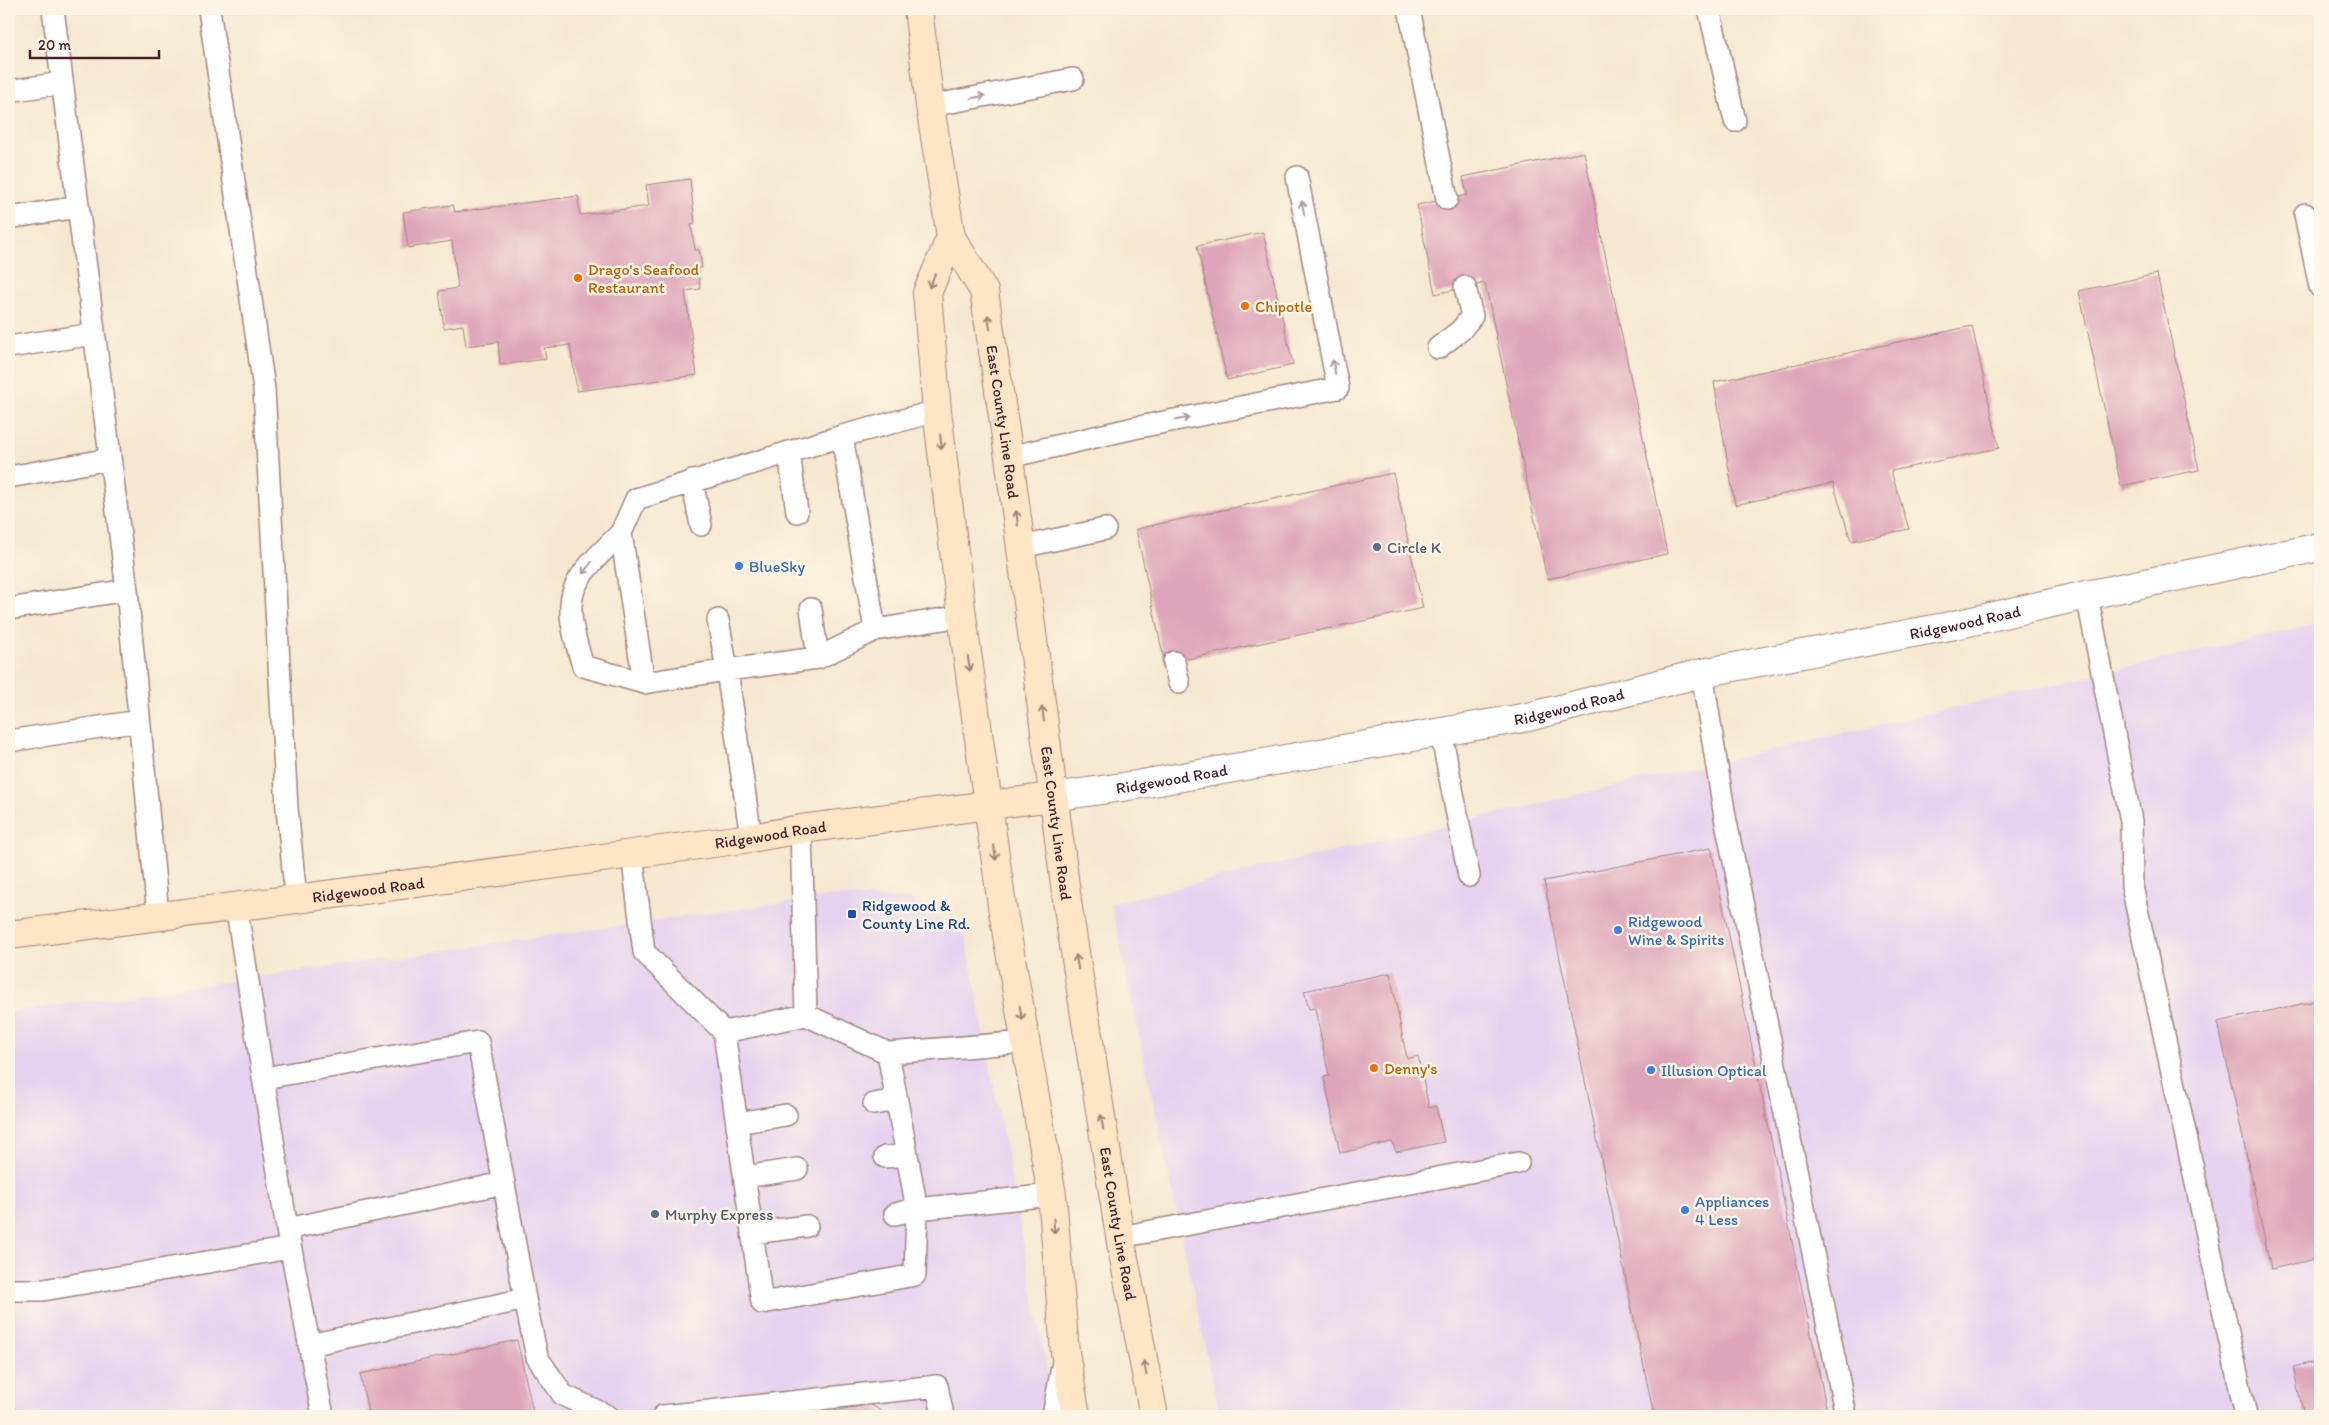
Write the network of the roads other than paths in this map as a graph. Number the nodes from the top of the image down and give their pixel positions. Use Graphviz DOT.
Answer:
graph roads {
  1 [pos="53,9"];
  2 [pos="209,9"];
  3 [pos="918,9"];
  4 [pos="1409,9"];
  5 [pos="1709,9"];
  6 [pos="1072,79"];
  7 [pos="62,83"];
  8 [pos="9,91"];
  9 [pos="930,106"];
  10 [pos="1734,122"];
  11 [pos="1297,177"];
  12 [pos="1447,199"];
  13 [pos="78,207"];
  14 [pos="2305,214"];
  15 [pos="9,218"];
  16 [pos="951,236"];
  17 [pos="1465,287"];
  18 [pos="2320,287"];
  19 [pos="94,334"];
  20 [pos="9,347"];
  21 [pos="1438,348"];
  22 [pos="937,411"];
  23 [pos="842,436"];
  24 [pos="788,452"];
  25 [pos="1009,457"];
  26 [pos="110,459"];
  27 [pos="9,477"];
  28 [pos="692,481"];
  29 [pos="797,512"];
  30 [pos="701,525"];
  31 [pos="1106,529"];
  32 [pos="622,533"];
  33 [pos="1021,547"];
  34 [pos="2320,547"];
  35 [pos="127,590"];
  36 [pos="2087,595"];
  37 [pos="9,609"];
  38 [pos="811,609"];
  39 [pos="962,616"];
  40 [pos="718,620"];
  41 [pos="875,630"];
  42 [pos="818,658"];
  43 [pos="1174,662"];
  44 [pos="728,670"];
  45 [pos="1702,673"];
  46 [pos="644,683"];
  47 [pos="1179,683"];
  48 [pos="139,721"];
  49 [pos="1441,732"];
  50 [pos="9,741"];
  51 [pos="1053,797"];
  52 [pos="989,805"];
  53 [pos="801,829"];
  54 [pos="752,838"];
  55 [pos="632,853"];
  56 [pos="1469,876"];
  57 [pos="296,899"];
  58 [pos="236,905"];
  59 [pos="158,915"];
  60 [pos="9,935"];
  61 [pos="806,1015"];
  62 [pos="724,1032"];
  63 [pos="1026,1042"];
  64 [pos="888,1053"];
  65 [pos="263,1078"];
  66 [pos="896,1100"];
  67 [pos="874,1104"];
  68 [pos="786,1115"];
  69 [pos="737,1123"];
  70 [pos="907,1155"];
  71 [pos="885,1157"];
  72 [pos="1518,1163"];
  73 [pos="797,1169"];
  74 [pos="744,1177"];
  75 [pos="504,1183"];
  76 [pos="1052,1195"];
  77 [pos="917,1210"];
  78 [pos="895,1214"];
  79 [pos="807,1226"];
  80 [pos="753,1233"];
  81 [pos="1120,1236"];
  82 [pos="288,1238"];
  83 [pos="9,1290"];
  84 [pos="526,1299"];
  85 [pos="309,1345"];
  86 [pos="1065,1352"];
  87 [pos="323,1416"];
  88 [pos="608,1416"];
  89 [pos="663,1416"];
  90 [pos="943,1416"];
  91 [pos="1053,1416"];
  92 [pos="1076,1416"];
  93 [pos="1154,1416"];
  94 [pos="1846,1416"];
  95 [pos="2246,1416"];
  1 -- 7 [label="lane"];
  2 -- 57 [label="lane"];
  3 -- 9 [label="main road, East County Line Road"];
  4 -- 12 [label="lane"];
  5 -- 10 [label="lane"];
  9 -- 6 [label="lane, one-way"];
  7 -- 8 [label="lane"];
  7 -- 13 [label="lane"];
  9 -- 16 [label="main road, East County Line Road"];
  25 -- 11 [label="lane, one-way"];
  13 -- 15 [label="lane"];
  13 -- 19 [label="lane"];
  14 -- 18 [label="lane"];
  16 -- 22 [label="main road, one-way"];
  25 -- 16 [label="main road, East County Line Road, one-way"];
  17 -- 21 [label="lane"];
  19 -- 20 [label="lane"];
  19 -- 26 [label="lane"];
  22 -- 23 [label="lane"];
  22 -- 39 [label="main road, one-way"];
  23 -- 24 [label="lane"];
  23 -- 41 [label="lane"];
  24 -- 28 [label="lane"];
  24 -- 29 [label="lane"];
  33 -- 25 [label="main road, East County Line Road, one-way"];
  26 -- 27 [label="lane"];
  26 -- 35 [label="lane"];
  28 -- 30 [label="lane"];
  28 -- 32 [label="lane"];
  31 -- 33 [label="lane"];
  32 -- 46 [label="lane"];
  32 -- 46 [label="lane, one-way"];
  51 -- 33 [label="main road, East County Line Road, one-way"];
  34 -- 36 [label="street, Ridgewood Road"];
  35 -- 37 [label="lane"];
  35 -- 48 [label="lane"];
  36 -- 45 [label="street, Ridgewood Road"];
  36 -- 95 [label="lane"];
  38 -- 42 [label="lane"];
  39 -- 41 [label="lane"];
  39 -- 52 [label="main road, one-way"];
  40 -- 44 [label="lane"];
  41 -- 42 [label="lane"];
  42 -- 44 [label="lane"];
  43 -- 47 [label="lane"];
  44 -- 46 [label="lane"];
  44 -- 54 [label="lane"];
  45 -- 49 [label="street, Ridgewood Road"];
  45 -- 94 [label="lane"];
  48 -- 50 [label="lane"];
  48 -- 59 [label="lane"];
  49 -- 51 [label="street, Ridgewood Road"];
  49 -- 56 [label="lane"];
  51 -- 52 [label="main road, Ridgewood Road"];
  81 -- 51 [label="main road, East County Line Road, one-way"];
  52 -- 53 [label="main road, Ridgewood Road"];
  52 -- 63 [label="main road, one-way"];
  53 -- 54 [label="main road, Ridgewood Road"];
  53 -- 61 [label="lane"];
  54 -- 55 [label="main road, Ridgewood Road"];
  55 -- 57 [label="main road, Ridgewood Road"];
  55 -- 62 [label="lane"];
  57 -- 58 [label="main road, Ridgewood Road"];
  58 -- 59 [label="main road, Ridgewood Road"];
  58 -- 65 [label="lane"];
  59 -- 60 [label="main road, Ridgewood Road"];
  61 -- 62 [label="lane"];
  61 -- 64 [label="lane"];
  62 -- 69 [label="lane"];
  63 -- 64 [label="lane"];
  63 -- 76 [label="main road"];
  64 -- 66 [label="lane"];
  65 -- 75 [label="lane"];
  65 -- 82 [label="lane"];
  66 -- 67 [label="lane"];
  66 -- 70 [label="lane"];
  68 -- 69 [label="lane"];
  69 -- 74 [label="lane"];
  70 -- 71 [label="lane"];
  70 -- 77 [label="lane"];
  72 -- 81 [label="lane"];
  73 -- 74 [label="lane"];
  74 -- 80 [label="lane"];
  75 -- 82 [label="lane"];
  75 -- 84 [label="lane"];
  76 -- 77 [label="lane"];
  76 -- 86 [label="main road, one-way"];
  77 -- 78 [label="lane"];
  77 -- 80 [label="lane"];
  79 -- 80 [label="lane"];
  93 -- 81 [label="main road, East County Line Road, one-way"];
  82 -- 83 [label="lane"];
  82 -- 85 [label="lane"];
  84 -- 85 [label="lane"];
  84 -- 88 [label="lane"];
  85 -- 87 [label="lane"];
  86 -- 91 [label="lane"];
  86 -- 92 [label="main road"];
  89 -- 90 [label="lane"];
}
